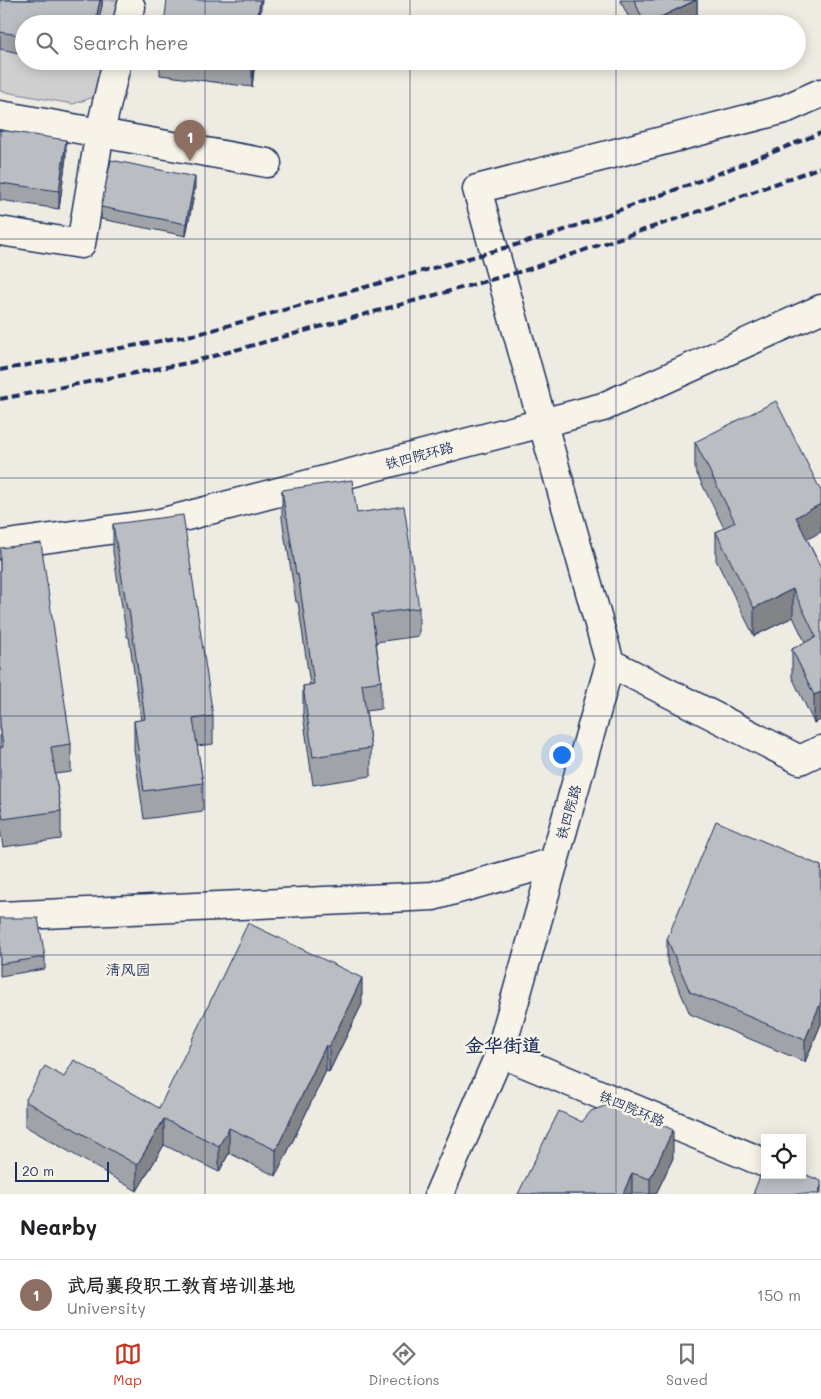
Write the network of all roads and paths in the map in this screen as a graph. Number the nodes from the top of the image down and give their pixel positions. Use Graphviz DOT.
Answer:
graph roads {
  1 [pos="116,70"];
  2 [pos="821,93"];
  3 [pos="0,115"];
  4 [pos="100,132"];
  5 [pos="267,163"];
  6 [pos="0,231"];
  7 [pos="821,309"];
  8 [pos="541,423"];
  9 [pos="0,545"];
  10 [pos="610,663"];
  11 [pos="821,750"];
  12 [pos="554,862"];
  13 [pos="0,916"];
  14 [pos="500,1053"];
  15 [pos="761,1161"];
  16 [pos="439,1194"];
  1 -- 4 [label="street"];
  2 -- 8 [label="street"];
  3 -- 4 [label="street"];
  4 -- 5 [label="street"];
  4 -- 6 [label="street"];
  7 -- 8 [label="street, 铁四院环路"];
  8 -- 9 [label="street, 铁四院环路"];
  8 -- 10 [label="street"];
  10 -- 11 [label="street"];
  10 -- 12 [label="street, 铁四院路"];
  12 -- 13 [label="street"];
  12 -- 14 [label="street, 铁四院路"];
  14 -- 15 [label="street, 铁四院环路"];
  14 -- 16 [label="street, 铁四院路"];
}
